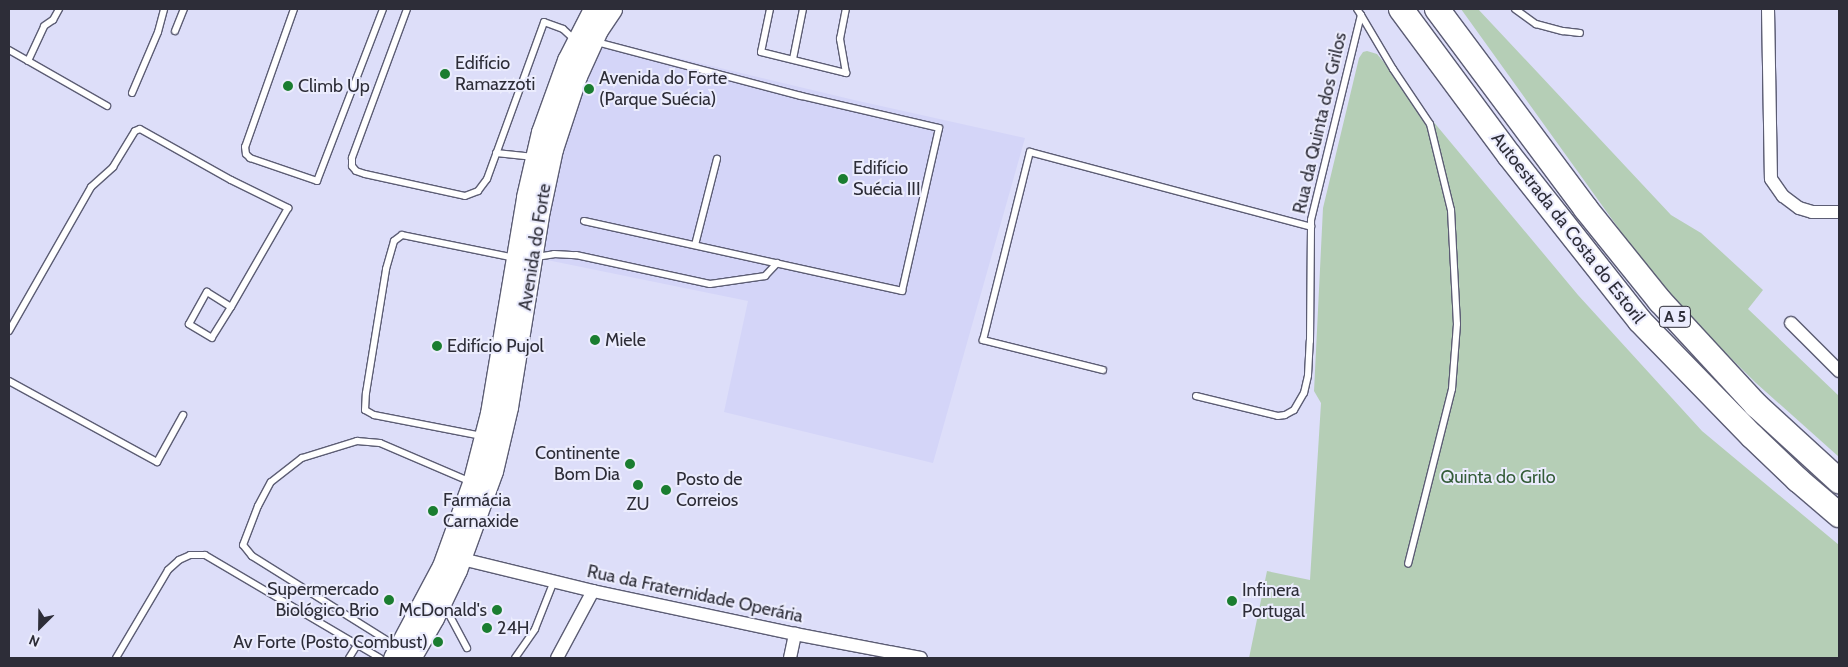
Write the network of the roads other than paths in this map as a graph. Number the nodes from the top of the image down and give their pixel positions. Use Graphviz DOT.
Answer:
graph roads {
  1 [pos="59,9"];
  2 [pos="164,9"];
  3 [pos="184,9"];
  4 [pos="294,9"];
  5 [pos="383,9"];
  6 [pos="407,9"];
  7 [pos="593,9"];
  8 [pos="612,9"];
  9 [pos="770,9"];
  10 [pos="803,9"];
  11 [pos="846,9"];
  12 [pos="1357,9"];
  13 [pos="1401,9"];
  14 [pos="1437,9"];
  15 [pos="1515,9"];
  16 [pos="1768,9"];
  17 [pos="1362,15"];
  18 [pos="175,31"];
  19 [pos="1580,32"];
  20 [pos="584,41"];
  21 [pos="9,50"];
  22 [pos="793,59"];
  23 [pos="28,61"];
  24 [pos="132,94"];
  25 [pos="107,106"];
  26 [pos="496,153"];
  27 [pos="534,157"];
  28 [pos="717,158"];
  29 [pos="1839,212"];
  30 [pos="584,222"];
  31 [pos="1311,227"];
  32 [pos="695,245"];
  33 [pos="524,258"];
  34 [pos="777,263"];
  35 [pos="231,307"];
  36 [pos="1791,323"];
  37 [pos="9,331"];
  38 [pos="1103,370"];
  39 [pos="1839,372"];
  40 [pos="9,381"];
  41 [pos="1196,396"];
  42 [pos="183,415"];
  43 [pos="485,437"];
  44 [pos="1839,481"];
  45 [pos="472,483"];
  46 [pos="1839,515"];
  47 [pos="462,559"];
  48 [pos="1408,564"];
  49 [pos="554,581"];
  50 [pos="593,591"];
  51 [pos="442,602"];
  52 [pos="795,634"];
  53 [pos="357,645"];
  54 [pos="468,648"];
  55 [pos="401,655"];
  56 [pos="116,658"];
  57 [pos="349,658"];
  58 [pos="380,658"];
  59 [pos="515,658"];
  60 [pos="556,658"];
  61 [pos="790,658"];
  62 [pos="921,658"];
  1 -- 23 [label="lane"];
  2 -- 24 [label="lane"];
  3 -- 18 [label="lane"];
  4 -- 5 [label="lane"];
  6 -- 26 [label="lane"];
  7 -- 20 [label="street, Avenida do Forte"];
  8 -- 20 [label="street, Avenida do Forte"];
  9 -- 22 [label="lane"];
  10 -- 22 [label="lane"];
  11 -- 22 [label="lane"];
  12 -- 17 [label="lane, Rua da Quinta dos Grilos"];
  13 -- 46 [label="highway, Autoestrada da Costa do Estoril / A 5"];
  14 -- 44 [label="highway, Autoestrada da Costa do Estoril / A 5"];
  15 -- 19 [label="lane"];
  16 -- 29 [label="street"];
  17 -- 31 [label="lane, Rua da Quinta dos Grilos"];
  17 -- 48 [label="lane"];
  20 -- 26 [label="lane"];
  20 -- 27 [label="street, Avenida do Forte"];
  20 -- 33 [label="street, Avenida do Forte"];
  20 -- 34 [label="lane"];
  21 -- 23 [label="lane"];
  23 -- 25 [label="lane"];
  26 -- 27 [label="lane"];
  27 -- 33 [label="street, Avenida do Forte"];
  28 -- 32 [label="lane"];
  30 -- 32 [label="lane"];
  31 -- 38 [label="lane"];
  31 -- 41 [label="lane, Rua da Quinta dos Grilos"];
  32 -- 34 [label="lane"];
  33 -- 34 [label="lane"];
  33 -- 43 [label="street, Avenida do Forte"];
  33 -- 43 [label="lane"];
  33 -- 47 [label="street, Avenida do Forte"];
  35 -- 35 [label="lane"];
  35 -- 37 [label="lane"];
  36 -- 39 [label="street"];
  40 -- 42 [label="lane"];
  43 -- 45 [label="street, Avenida do Forte"];
  45 -- 55 [label="street, Avenida do Forte"];
  45 -- 55 [label="lane"];
  47 -- 49 [label="street, Rua da Fraternidade Operária"];
  47 -- 51 [label="street, Avenida do Forte"];
  49 -- 50 [label="street, Rua da Fraternidade Operária"];
  49 -- 59 [label="lane"];
  50 -- 52 [label="street, Rua da Fraternidade Operária"];
  50 -- 60 [label="street"];
  51 -- 54 [label="lane"];
  51 -- 55 [label="street, Avenida do Forte"];
  52 -- 61 [label="street"];
  52 -- 62 [label="street, Rua da Fraternidade Operária"];
  53 -- 56 [label="lane"];
  53 -- 57 [label="lane"];
  53 -- 58 [label="lane"];
}
